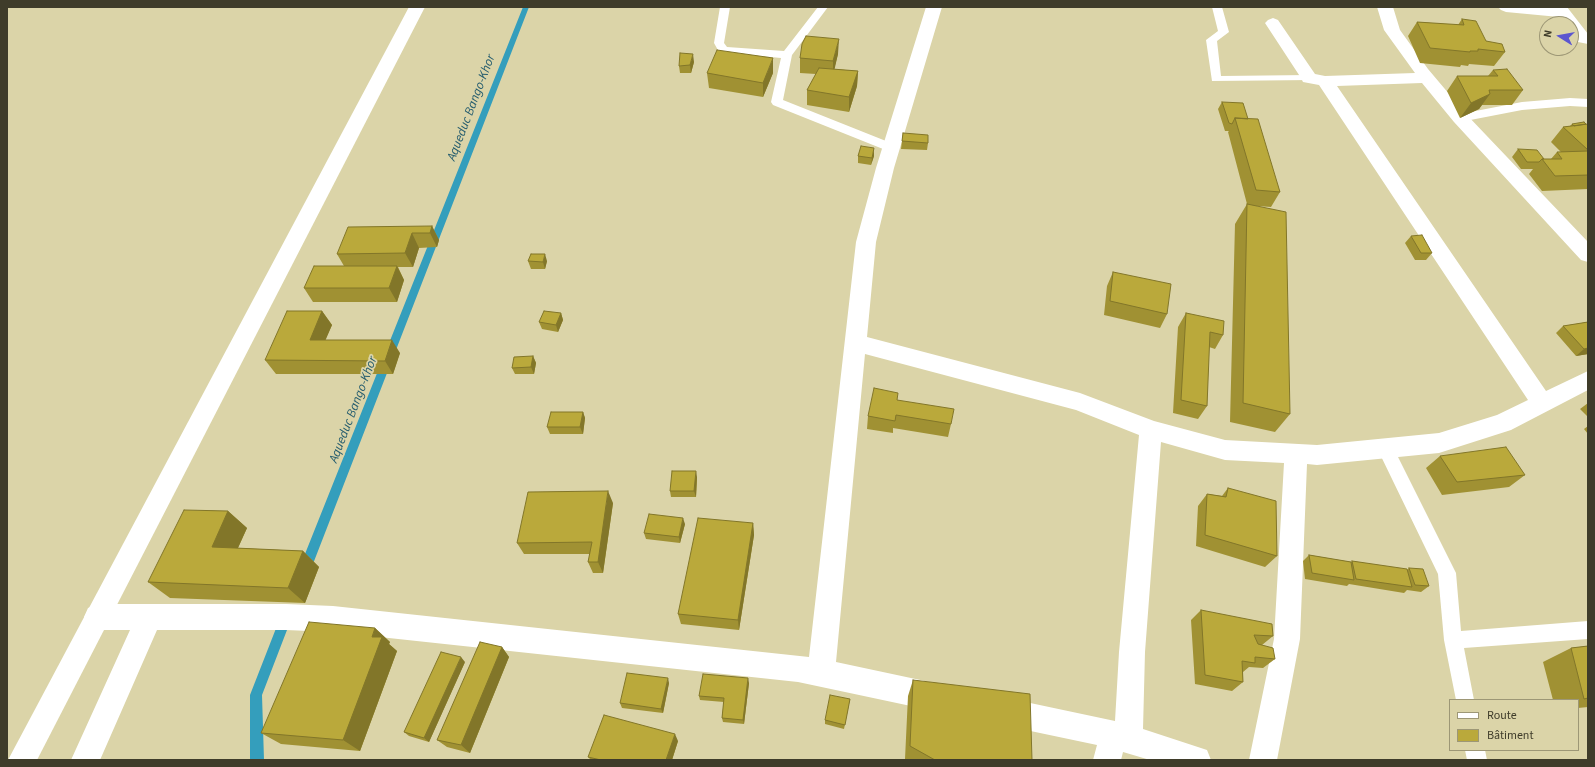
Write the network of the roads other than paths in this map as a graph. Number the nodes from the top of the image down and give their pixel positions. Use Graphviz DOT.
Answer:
graph roads {
  1 [pos="416,7"];
  2 [pos="725,7"];
  3 [pos="823,7"];
  4 [pos="934,7"];
  5 [pos="1217,7"];
  6 [pos="1385,7"];
  7 [pos="1506,7"];
  8 [pos="1561,10"];
  9 [pos="1273,23"];
  10 [pos="1587,41"];
  11 [pos="787,55"];
  12 [pos="1428,78"];
  13 [pos="1317,80"];
  14 [pos="1588,104"];
  15 [pos="1460,118"];
  16 [pos="892,148"];
  17 [pos="1588,255"];
  18 [pos="856,343"];
  19 [pos="1588,380"];
  20 [pos="1542,403"];
  21 [pos="1151,430"];
  22 [pos="1385,448"];
  23 [pos="1296,453"];
  24 [pos="97,617"];
  25 [pos="149,618"];
  26 [pos="1588,630"];
  27 [pos="1453,640"];
  28 [pos="821,674"];
  29 [pos="1465,699"];
  30 [pos="1116,745"];
  31 [pos="22,760"];
  32 [pos="85,760"];
  33 [pos="1197,760"];
  34 [pos="1264,760"];
  1 -- 24 [label="main road"];
  2 -- 11 [label="lane"];
  3 -- 11 [label="lane"];
  4 -- 16 [label="main road"];
  5 -- 13 [label="lane"];
  6 -- 12 [label="main road"];
  7 -- 8 [label="main road"];
  8 -- 10 [label="main road"];
  9 -- 13 [label="main road"];
  11 -- 16 [label="lane"];
  12 -- 13 [label="main road"];
  12 -- 15 [label="main road"];
  13 -- 20 [label="main road"];
  14 -- 15 [label="lane"];
  15 -- 17 [label="main road"];
  16 -- 18 [label="main road"];
  18 -- 21 [label="main road"];
  18 -- 28 [label="main road"];
  19 -- 20 [label="main road"];
  20 -- 22 [label="main road"];
  21 -- 23 [label="main road"];
  21 -- 30 [label="main road"];
  22 -- 23 [label="main road"];
  22 -- 27 [label="lane"];
  23 -- 34 [label="main road"];
  24 -- 25 [label="main road"];
  24 -- 31 [label="main road"];
  25 -- 28 [label="main road"];
  25 -- 32 [label="main road"];
  26 -- 27 [label="lane"];
  27 -- 29 [label="lane"];
  28 -- 30 [label="main road"];
  30 -- 33 [label="main road"];
}
